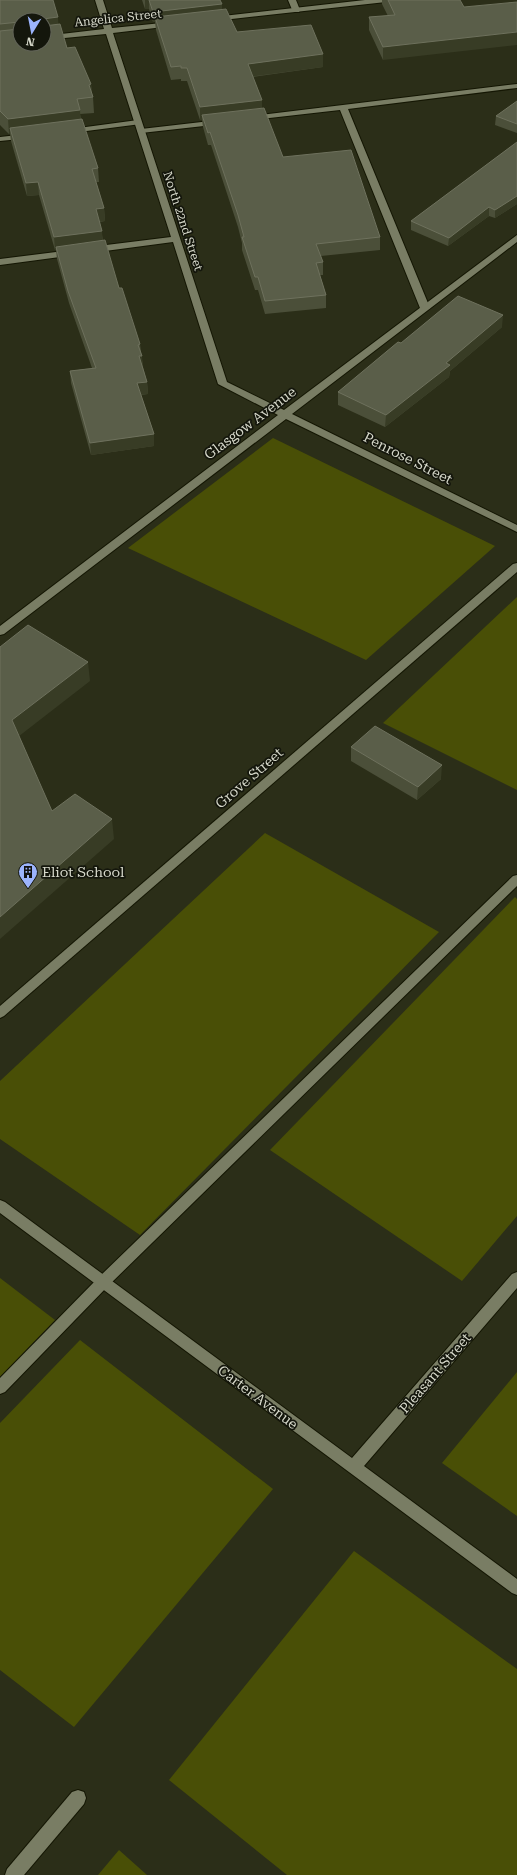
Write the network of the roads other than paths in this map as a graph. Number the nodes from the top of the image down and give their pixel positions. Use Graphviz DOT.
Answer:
graph roads {
  1 [pos="99,0"];
  2 [pos="292,0"];
  3 [pos="386,0"];
  4 [pos="296,10"];
  5 [pos="202,20"];
  6 [pos="178,23"];
  7 [pos="108,31"];
  8 [pos="52,37"];
  9 [pos="517,86"];
  10 [pos="343,107"];
  11 [pos="242,119"];
  12 [pos="226,121"];
  13 [pos="139,127"];
  14 [pos="63,131"];
  15 [pos="39,134"];
  16 [pos="0,139"];
  17 [pos="517,238"];
  18 [pos="177,239"];
  19 [pos="0,262"];
  20 [pos="425,308"];
  21 [pos="286,413"];
  22 [pos="517,528"];
  23 [pos="517,566"];
  24 [pos="0,629"];
  25 [pos="517,879"];
  26 [pos="0,1013"];
  27 [pos="0,1206"];
  28 [pos="517,1278"];
  29 [pos="103,1282"];
  30 [pos="0,1388"];
  31 [pos="353,1468"];
  32 [pos="517,1588"];
  33 [pos="78,1798"];
  34 [pos="13,1875"];
  1 -- 7 [label="street, North 22nd Street"];
  2 -- 4 [label="street"];
  3 -- 4 [label="street"];
  4 -- 5 [label="street"];
  6 -- 7 [label="street, Angelica Street"];
  7 -- 8 [label="street, Angelica Street"];
  7 -- 13 [label="street, North 22nd Street"];
  9 -- 10 [label="street"];
  10 -- 11 [label="street"];
  10 -- 20 [label="street"];
  12 -- 13 [label="street"];
  13 -- 14 [label="street"];
  13 -- 18 [label="street, North 22nd Street"];
  15 -- 16 [label="street"];
  17 -- 20 [label="street, Glasgow Avenue"];
  18 -- 19 [label="street"];
  18 -- 21 [label="street, North 22nd Street"];
  20 -- 21 [label="street, Glasgow Avenue"];
  21 -- 22 [label="street, Penrose Street"];
  21 -- 24 [label="street, Glasgow Avenue"];
  23 -- 26 [label="street, Grove Street"];
  25 -- 29 [label="street"];
  27 -- 29 [label="street, Carter Avenue"];
  28 -- 31 [label="street, Pleasant Street"];
  29 -- 30 [label="street"];
  29 -- 31 [label="street, Carter Avenue"];
  31 -- 32 [label="street, Carter Avenue"];
  33 -- 34 [label="street"];
}
